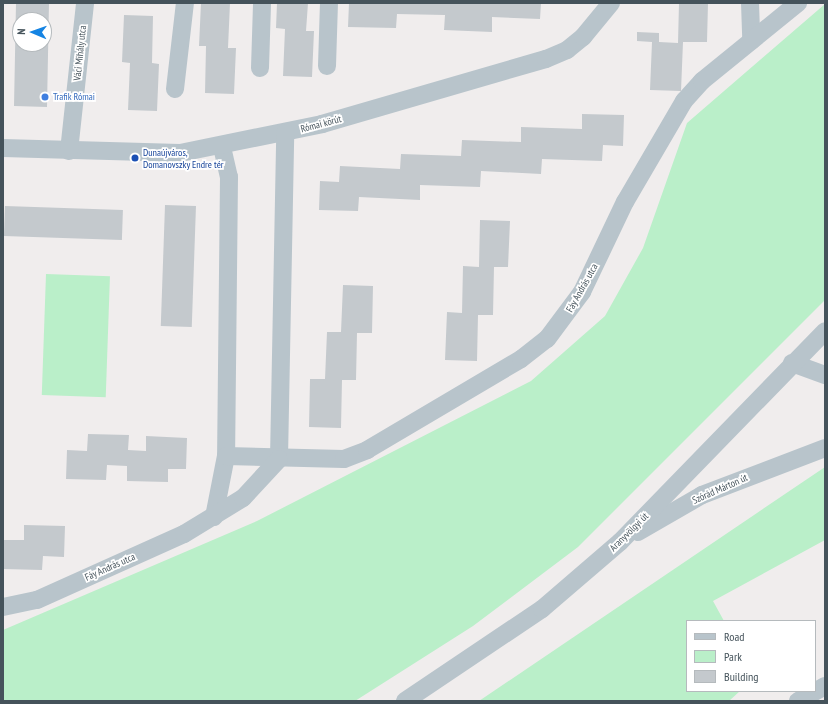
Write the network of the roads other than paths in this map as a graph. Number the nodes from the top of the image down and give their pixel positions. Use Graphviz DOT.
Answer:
graph roads {
  1 [pos="86,3"];
  2 [pos="185,3"];
  3 [pos="262,3"];
  4 [pos="329,3"];
  5 [pos="611,3"];
  6 [pos="750,3"];
  7 [pos="798,3"];
  8 [pos="751,41"];
  9 [pos="327,66"];
  10 [pos="260,68"];
  11 [pos="175,89"];
  12 [pos="285,133"];
  13 [pos="222,147"];
  14 [pos="3,148"];
  15 [pos="69,151"];
  16 [pos="825,331"];
  17 [pos="792,363"];
  18 [pos="825,375"];
  19 [pos="825,448"];
  20 [pos="226,456"];
  21 [pos="279,459"];
  22 [pos="214,517"];
  23 [pos="620,542"];
  24 [pos="3,607"];
  25 [pos="825,686"];
  26 [pos="816,691"];
  27 [pos="814,692"];
  28 [pos="406,701"];
  29 [pos="798,701"];
  1 -- 15 [label="street, Váci Mihály utca"];
  2 -- 11 [label="street"];
  3 -- 10 [label="street"];
  4 -- 9 [label="street"];
  5 -- 12 [label="street, Római körút"];
  6 -- 8 [label="street"];
  7 -- 8 [label="street, Fáy András utca"];
  8 -- 21 [label="street, Fáy András utca"];
  12 -- 13 [label="street, Római körút"];
  12 -- 21 [label="street"];
  13 -- 15 [label="street, Római körút"];
  13 -- 20 [label="street"];
  14 -- 15 [label="street, Római körút"];
  16 -- 17 [label="street, Aranyvölgyi út"];
  17 -- 18 [label="street"];
  17 -- 23 [label="street, Aranyvölgyi út"];
  19 -- 23 [label="street, Szórád Márton út"];
  20 -- 21 [label="street, Fáy András utca"];
  20 -- 22 [label="street"];
  21 -- 22 [label="street, Fáy András utca"];
  22 -- 24 [label="street, Fáy András utca"];
  23 -- 28 [label="street, Aranyvölgyi út"];
  25 -- 26 [label="street"];
  27 -- 29 [label="street"];
}
